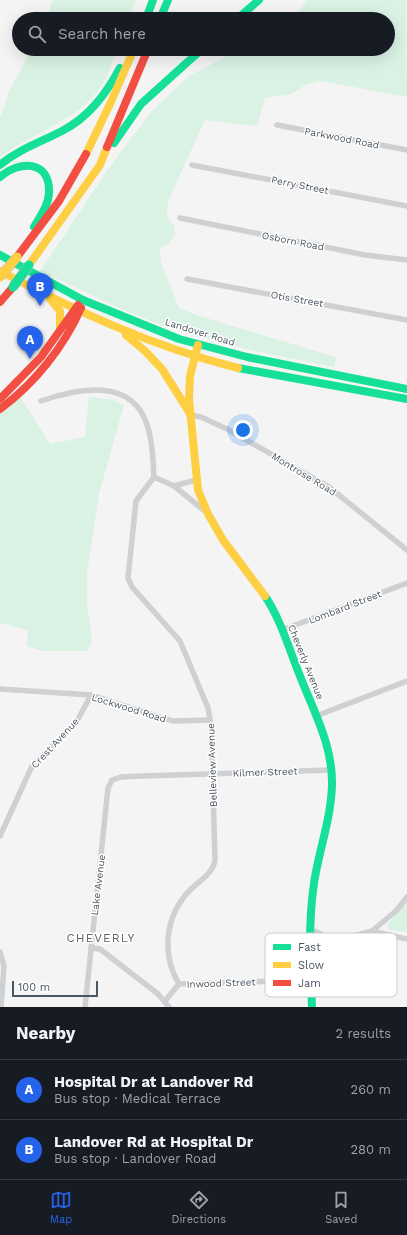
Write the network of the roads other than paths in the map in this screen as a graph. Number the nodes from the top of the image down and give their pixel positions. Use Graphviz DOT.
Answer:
graph roads {
  1 [pos="154,0"];
  2 [pos="168,0"];
  3 [pos="259,0"];
  4 [pos="149,12"];
  5 [pos="163,12"];
  6 [pos="245,12"];
  7 [pos="128,56"];
  8 [pos="129,56"];
  9 [pos="145,56"];
  10 [pos="194,56"];
  11 [pos="277,125"];
  12 [pos="407,150"];
  13 [pos="100,165"];
  14 [pos="192,165"];
  15 [pos="0,166"];
  16 [pos="0,177"];
  17 [pos="407,206"];
  18 [pos="180,218"];
  19 [pos="19,254"];
  20 [pos="0,255"];
  21 [pos="407,260"];
  22 [pos="0,271"];
  23 [pos="0,277"];
  24 [pos="187,279"];
  25 [pos="49,297"];
  26 [pos="83,300"];
  27 [pos="1,302"];
  28 [pos="77,311"];
  29 [pos="407,320"];
  30 [pos="60,329"];
  31 [pos="120,330"];
  32 [pos="198,345"];
  33 [pos="195,357"];
  34 [pos="407,389"];
  35 [pos="0,399"];
  36 [pos="407,399"];
  37 [pos="41,401"];
  38 [pos="0,409"];
  39 [pos="191,415"];
  40 [pos="154,477"];
  41 [pos="196,480"];
  42 [pos="174,486"];
  43 [pos="208,514"];
  44 [pos="407,550"];
  45 [pos="407,583"];
  46 [pos="282,630"];
  47 [pos="407,681"];
  48 [pos="0,689"];
  49 [pos="91,695"];
  50 [pos="316,716"];
  51 [pos="210,720"];
  52 [pos="331,770"];
  53 [pos="213,774"];
  54 [pos="108,788"];
  55 [pos="0,836"];
  56 [pos="407,897"];
  57 [pos="310,929"];
  58 [pos="372,931"];
  59 [pos="310,933"];
  60 [pos="319,933"];
  61 [pos="364,933"];
  62 [pos="381,933"];
  63 [pos="397,937"];
  64 [pos="407,939"];
  65 [pos="91,948"];
  66 [pos="0,954"];
  67 [pos="265,981"];
  68 [pos="179,984"];
  69 [pos="312,997"];
  70 [pos="165,1001"];
  71 [pos="1,1007"];
  72 [pos="85,1007"];
  73 [pos="169,1007"];
  74 [pos="312,1007"];
  1 -- 4 [label="main road"];
  2 -- 5 [label="main road"];
  3 -- 6 [label="main road"];
  7 -- 15 [label="main road"];
  8 -- 19 [label="main road"];
  9 -- 13 [label="main road"];
  10 -- 13 [label="main road"];
  11 -- 12 [label="street, Parkwood Road"];
  13 -- 27 [label="main road, bridge"];
  14 -- 17 [label="street, Perry Street"];
  16 -- 19 [label="main road"];
  18 -- 21 [label="street, Osborn Road"];
  19 -- 23 [label="main road, bridge"];
  20 -- 26 [label="main road, Landover Road"];
  22 -- 25 [label="main road"];
  24 -- 29 [label="street, Otis Street"];
  25 -- 28 [label="main road"];
  25 -- 30 [label="main road"];
  26 -- 28 [label="main road"];
  26 -- 32 [label="main road, Landover Road"];
  28 -- 30 [label="main road"];
  28 -- 31 [label="main road"];
  28 -- 38 [label="main road"];
  30 -- 35 [label="main road"];
  31 -- 33 [label="main road"];
  31 -- 39 [label="main road"];
  32 -- 33 [label="main road, Cheverly Avenue"];
  32 -- 34 [label="main road, Landover Road"];
  33 -- 36 [label="main road"];
  33 -- 39 [label="main road, Cheverly Avenue"];
  37 -- 40 [label="street"];
  39 -- 41 [label="main road, Cheverly Avenue"];
  39 -- 44 [label="street, Montrose Road"];
  40 -- 42 [label="street"];
  40 -- 51 [label="street, Belleview Avenue"];
  41 -- 42 [label="street"];
  41 -- 43 [label="main road, Cheverly Avenue"];
  42 -- 43 [label="street"];
  43 -- 46 [label="main road, Cheverly Avenue"];
  45 -- 46 [label="street, Lombard Street"];
  46 -- 50 [label="main road, Cheverly Avenue"];
  47 -- 50 [label="street"];
  48 -- 49 [label="street, Lockwood Road"];
  49 -- 51 [label="street, Lockwood Road"];
  49 -- 55 [label="street, Crest Avenue"];
  50 -- 52 [label="main road, Cheverly Avenue"];
  51 -- 53 [label="street, Belleview Avenue"];
  52 -- 53 [label="street, Kilmer Street"];
  52 -- 57 [label="main road, Cheverly Avenue"];
  53 -- 54 [label="street, Kilmer Street"];
  53 -- 68 [label="street, Belleview Avenue"];
  54 -- 65 [label="street, Lake Avenue"];
  56 -- 58 [label="street"];
  57 -- 59 [label="main road, Cheverly Avenue"];
  57 -- 60 [label="street"];
  58 -- 61 [label="street"];
  58 -- 62 [label="street"];
  63 -- 64 [label="street"];
  65 -- 70 [label="street"];
  65 -- 72 [label="street, Lake Avenue"];
  66 -- 71 [label="street"];
  67 -- 68 [label="street, Inwood Street"];
  68 -- 70 [label="street"];
  69 -- 74 [label="main road, Cheverly Avenue"];
  70 -- 73 [label="street"];
}
